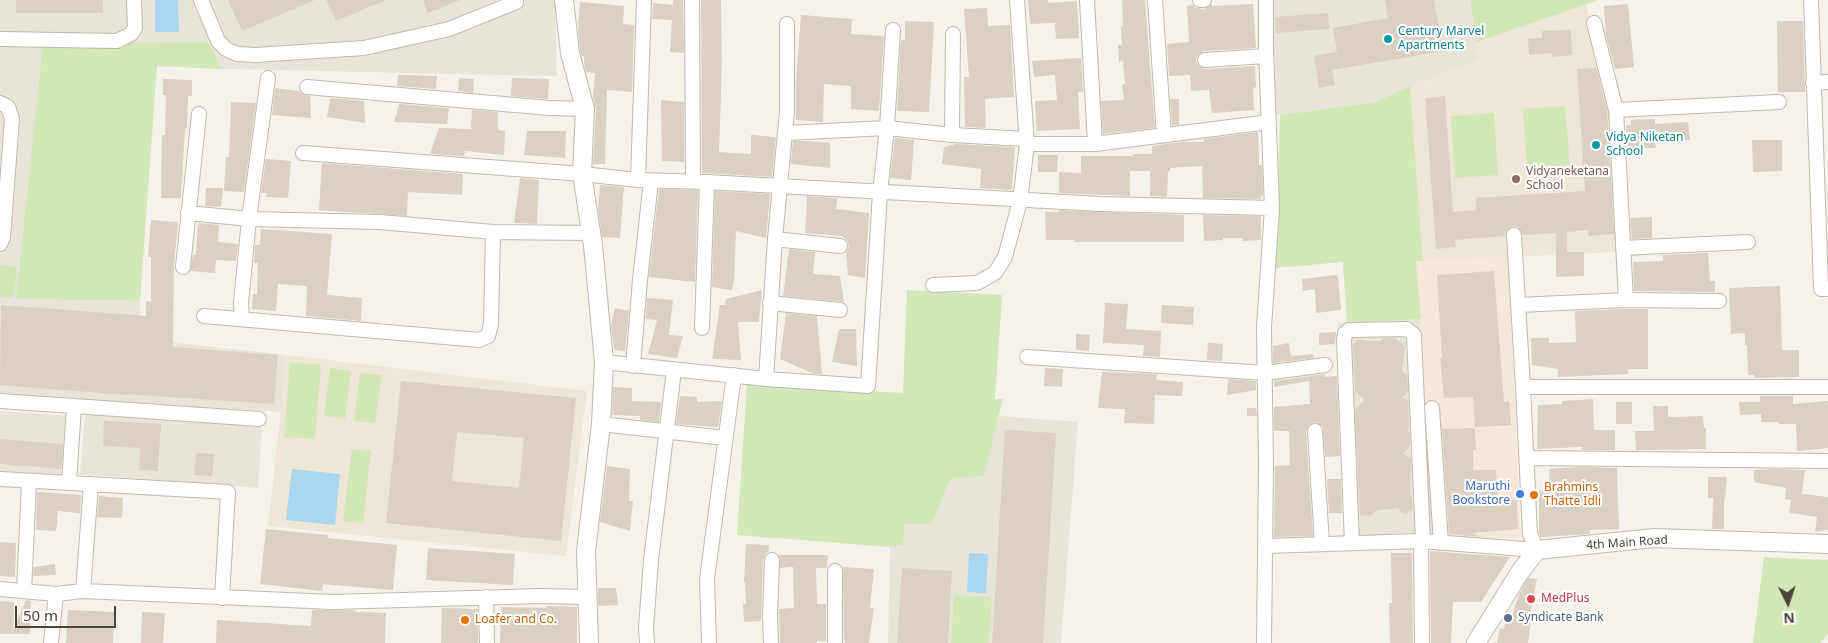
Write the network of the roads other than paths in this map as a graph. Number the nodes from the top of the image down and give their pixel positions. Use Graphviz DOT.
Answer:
graph roads {
  1 [pos="134,0"];
  2 [pos="201,0"];
  3 [pos="516,0"];
  4 [pos="564,0"];
  5 [pos="644,0"];
  6 [pos="692,0"];
  7 [pos="1017,0"];
  8 [pos="1087,0"];
  9 [pos="1155,0"];
  10 [pos="1266,0"];
  11 [pos="1811,0"];
  12 [pos="1594,23"];
  13 [pos="788,24"];
  14 [pos="893,30"];
  15 [pos="953,34"];
  16 [pos="0,39"];
  17 [pos="1266,56"];
  18 [pos="1205,60"];
  19 [pos="268,78"];
  20 [pos="1828,82"];
  21 [pos="1813,83"];
  22 [pos="307,86"];
  23 [pos="0,102"];
  24 [pos="1779,102"];
  25 [pos="585,109"];
  26 [pos="1616,110"];
  27 [pos="199,114"];
  28 [pos="1269,122"];
  29 [pos="887,128"];
  30 [pos="784,133"];
  31 [pos="952,135"];
  32 [pos="1164,135"];
  33 [pos="1027,142"];
  34 [pos="1095,144"];
  35 [pos="303,153"];
  36 [pos="582,174"];
  37 [pos="645,180"];
  38 [pos="700,182"];
  39 [pos="780,186"];
  40 [pos="880,193"];
  41 [pos="1020,200"];
  42 [pos="1272,208"];
  43 [pos="188,213"];
  44 [pos="249,219"];
  45 [pos="493,232"];
  46 [pos="590,233"];
  47 [pos="1514,236"];
  48 [pos="775,239"];
  49 [pos="1748,242"];
  50 [pos="0,244"];
  51 [pos="840,246"];
  52 [pos="1623,248"];
  53 [pos="183,267"];
  54 [pos="933,285"];
  55 [pos="1828,289"];
  56 [pos="1626,300"];
  57 [pos="1719,301"];
  58 [pos="770,303"];
  59 [pos="1518,305"];
  60 [pos="840,310"];
  61 [pos="204,316"];
  62 [pos="242,319"];
  63 [pos="702,328"];
  64 [pos="1027,357"];
  65 [pos="604,362"];
  66 [pos="633,366"];
  67 [pos="1325,366"];
  68 [pos="674,370"];
  69 [pos="1265,373"];
  70 [pos="734,375"];
  71 [pos="766,379"];
  72 [pos="1523,387"];
  73 [pos="1828,387"];
  74 [pos="0,402"];
  75 [pos="74,406"];
  76 [pos="1432,408"];
  77 [pos="259,419"];
  78 [pos="601,424"];
  79 [pos="1315,431"];
  80 [pos="666,432"];
  81 [pos="725,438"];
  82 [pos="1527,458"];
  83 [pos="1828,461"];
  84 [pos="0,479"];
  85 [pos="30,481"];
  86 [pos="69,483"];
  87 [pos="91,484"];
  88 [pos="1422,541"];
  89 [pos="1352,543"];
  90 [pos="1441,543"];
  91 [pos="1322,544"];
  92 [pos="1828,544"];
  93 [pos="1266,546"];
  94 [pos="1537,550"];
  95 [pos="772,560"];
  96 [pos="834,571"];
  97 [pos="0,590"];
  98 [pos="24,591"];
  99 [pos="83,591"];
  100 [pos="56,594"];
  101 [pos="486,597"];
  102 [pos="587,597"];
  103 [pos="222,598"];
  104 [pos="51,643"];
  105 [pos="487,643"];
  106 [pos="589,643"];
  107 [pos="647,643"];
  108 [pos="709,643"];
  109 [pos="771,643"];
  110 [pos="836,643"];
  111 [pos="1264,643"];
  112 [pos="1422,643"];
  113 [pos="1476,643"];
  1 -- 16 [label="street"];
  2 -- 3 [label="street"];
  4 -- 25 [label="street"];
  5 -- 37 [label="street"];
  6 -- 38 [label="street"];
  7 -- 33 [label="street"];
  8 -- 34 [label="street"];
  9 -- 32 [label="street"];
  10 -- 17 [label="street"];
  11 -- 21 [label="street"];
  12 -- 26 [label="street"];
  13 -- 30 [label="street"];
  14 -- 29 [label="street"];
  15 -- 31 [label="street"];
  17 -- 18 [label="street"];
  17 -- 28 [label="street"];
  19 -- 44 [label="street"];
  20 -- 21 [label="street"];
  21 -- 55 [label="street"];
  22 -- 25 [label="street"];
  23 -- 50 [label="street"];
  24 -- 26 [label="street"];
  25 -- 36 [label="street"];
  26 -- 52 [label="street"];
  27 -- 43 [label="street"];
  28 -- 32 [label="street"];
  28 -- 42 [label="street"];
  29 -- 30 [label="street"];
  29 -- 31 [label="street"];
  29 -- 40 [label="street"];
  30 -- 39 [label="street"];
  31 -- 33 [label="street"];
  32 -- 34 [label="street"];
  33 -- 34 [label="street"];
  33 -- 41 [label="street"];
  35 -- 36 [label="street"];
  36 -- 37 [label="street"];
  36 -- 46 [label="street"];
  37 -- 38 [label="street"];
  37 -- 66 [label="street"];
  38 -- 39 [label="street"];
  38 -- 63 [label="street"];
  39 -- 40 [label="street"];
  39 -- 48 [label="street"];
  40 -- 41 [label="street"];
  40 -- 71 [label="street"];
  41 -- 42 [label="street"];
  41 -- 54 [label="street"];
  42 -- 69 [label="street"];
  43 -- 44 [label="street"];
  43 -- 53 [label="street"];
  44 -- 45 [label="street"];
  44 -- 62 [label="street"];
  45 -- 46 [label="street"];
  45 -- 62 [label="street"];
  46 -- 65 [label="street"];
  47 -- 59 [label="street"];
  48 -- 51 [label="street"];
  48 -- 58 [label="street"];
  49 -- 52 [label="street"];
  52 -- 56 [label="street"];
  56 -- 57 [label="street"];
  56 -- 59 [label="street"];
  58 -- 60 [label="street"];
  58 -- 71 [label="street"];
  59 -- 72 [label="street"];
  61 -- 62 [label="street"];
  64 -- 69 [label="street"];
  65 -- 66 [label="street"];
  65 -- 78 [label="street"];
  66 -- 68 [label="street"];
  67 -- 69 [label="street"];
  68 -- 70 [label="street"];
  68 -- 80 [label="street"];
  69 -- 93 [label="street"];
  70 -- 71 [label="street"];
  70 -- 81 [label="street"];
  72 -- 73 [label="street"];
  72 -- 82 [label="street"];
  74 -- 75 [label="street"];
  75 -- 77 [label="street"];
  75 -- 86 [label="street"];
  76 -- 90 [label="street"];
  78 -- 80 [label="street"];
  78 -- 102 [label="street"];
  79 -- 91 [label="street"];
  80 -- 81 [label="street"];
  80 -- 107 [label="street"];
  81 -- 108 [label="street"];
  82 -- 83 [label="street"];
  82 -- 94 [label="street"];
  84 -- 85 [label="street"];
  85 -- 86 [label="street"];
  85 -- 98 [label="street"];
  86 -- 87 [label="street"];
  87 -- 99 [label="street"];
  87 -- 103 [label="street"];
  88 -- 89 [label="street"];
  88 -- 89 [label="street"];
  88 -- 90 [label="street"];
  88 -- 112 [label="street"];
  89 -- 91 [label="street"];
  90 -- 94 [label="street"];
  91 -- 93 [label="street"];
  92 -- 94 [label="street, 4th Main Road"];
  93 -- 111 [label="street"];
  94 -- 113 [label="street"];
  95 -- 109 [label="street"];
  96 -- 110 [label="street"];
  97 -- 98 [label="street"];
  98 -- 100 [label="street"];
  99 -- 100 [label="street"];
  99 -- 103 [label="street"];
  100 -- 104 [label="street"];
  101 -- 102 [label="street"];
  101 -- 103 [label="street"];
  101 -- 105 [label="street"];
  102 -- 106 [label="street"];
}
